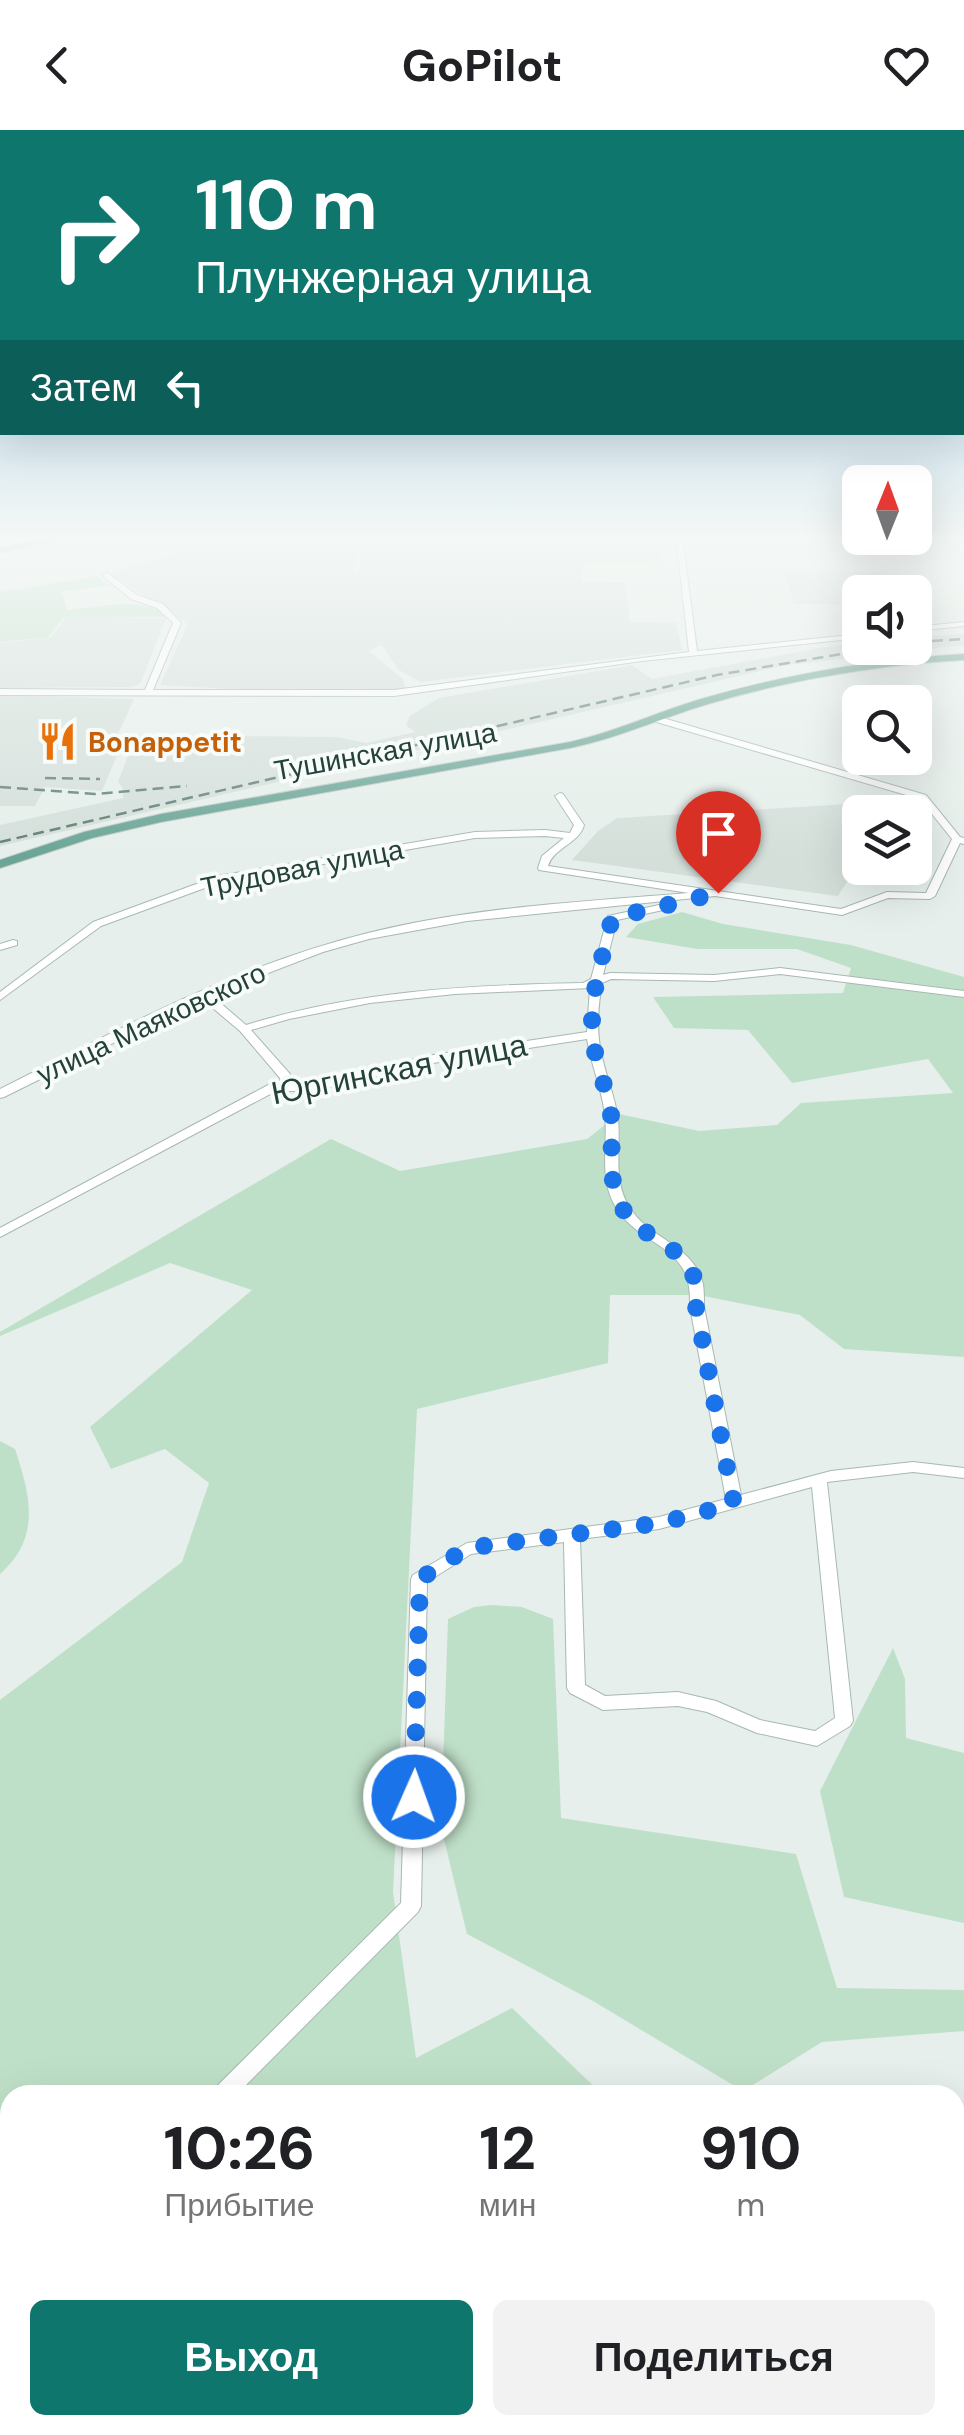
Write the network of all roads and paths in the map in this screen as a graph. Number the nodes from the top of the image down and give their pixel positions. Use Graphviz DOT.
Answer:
graph roads {
  1 [pos="169,644"];
  2 [pos="692,644"];
  3 [pos="786,644"];
  4 [pos="693,653"];
  5 [pos="964,657"];
  6 [pos="0,692"];
  7 [pos="148,692"];
  8 [pos="656,718"];
  9 [pos="560,796"];
  10 [pos="573,836"];
  11 [pos="960,840"];
  12 [pos="0,864"];
  13 [pos="718,893"];
  14 [pos="13,943"];
  15 [pos="0,947"];
  16 [pos="596,982"];
  17 [pos="202,993"];
  18 [pos="964,994"];
  19 [pos="0,997"];
  20 [pos="244,1029"];
  21 [pos="592,1035"];
  22 [pos="286,1085"];
  23 [pos="0,1094"];
  24 [pos="0,1233"];
  25 [pos="964,1474"];
  26 [pos="819,1479"];
  27 [pos="734,1504"];
  28 [pos="572,1534"];
  29 [pos="232,2085"];
  1 -- 7 [label="street"];
  2 -- 4 [label="street"];
  3 -- 4 [label="street"];
  4 -- 7 [label="street"];
  5 -- 8 [label="main road, Тушинская улица"];
  6 -- 7 [label="street"];
  8 -- 11 [label="street"];
  8 -- 12 [label="main road, Тушинская улица"];
  9 -- 10 [label="street"];
  10 -- 13 [label="street"];
  10 -- 19 [label="street, Трудовая улица"];
  11 -- 13 [label="street"];
  13 -- 16 [label="street"];
  13 -- 17 [label="street, улица Маяковского"];
  14 -- 15 [label="street"];
  16 -- 18 [label="street"];
  16 -- 20 [label="street"];
  16 -- 21 [label="street"];
  17 -- 20 [label="street"];
  17 -- 23 [label="street, улица Маяковского"];
  20 -- 22 [label="street"];
  21 -- 22 [label="street, Юргинская улица"];
  21 -- 27 [label="street"];
  22 -- 24 [label="street, Юргинская улица"];
  25 -- 26 [label="street"];
  26 -- 27 [label="street"];
  26 -- 28 [label="street"];
  27 -- 28 [label="street"];
  28 -- 29 [label="street"];
}
